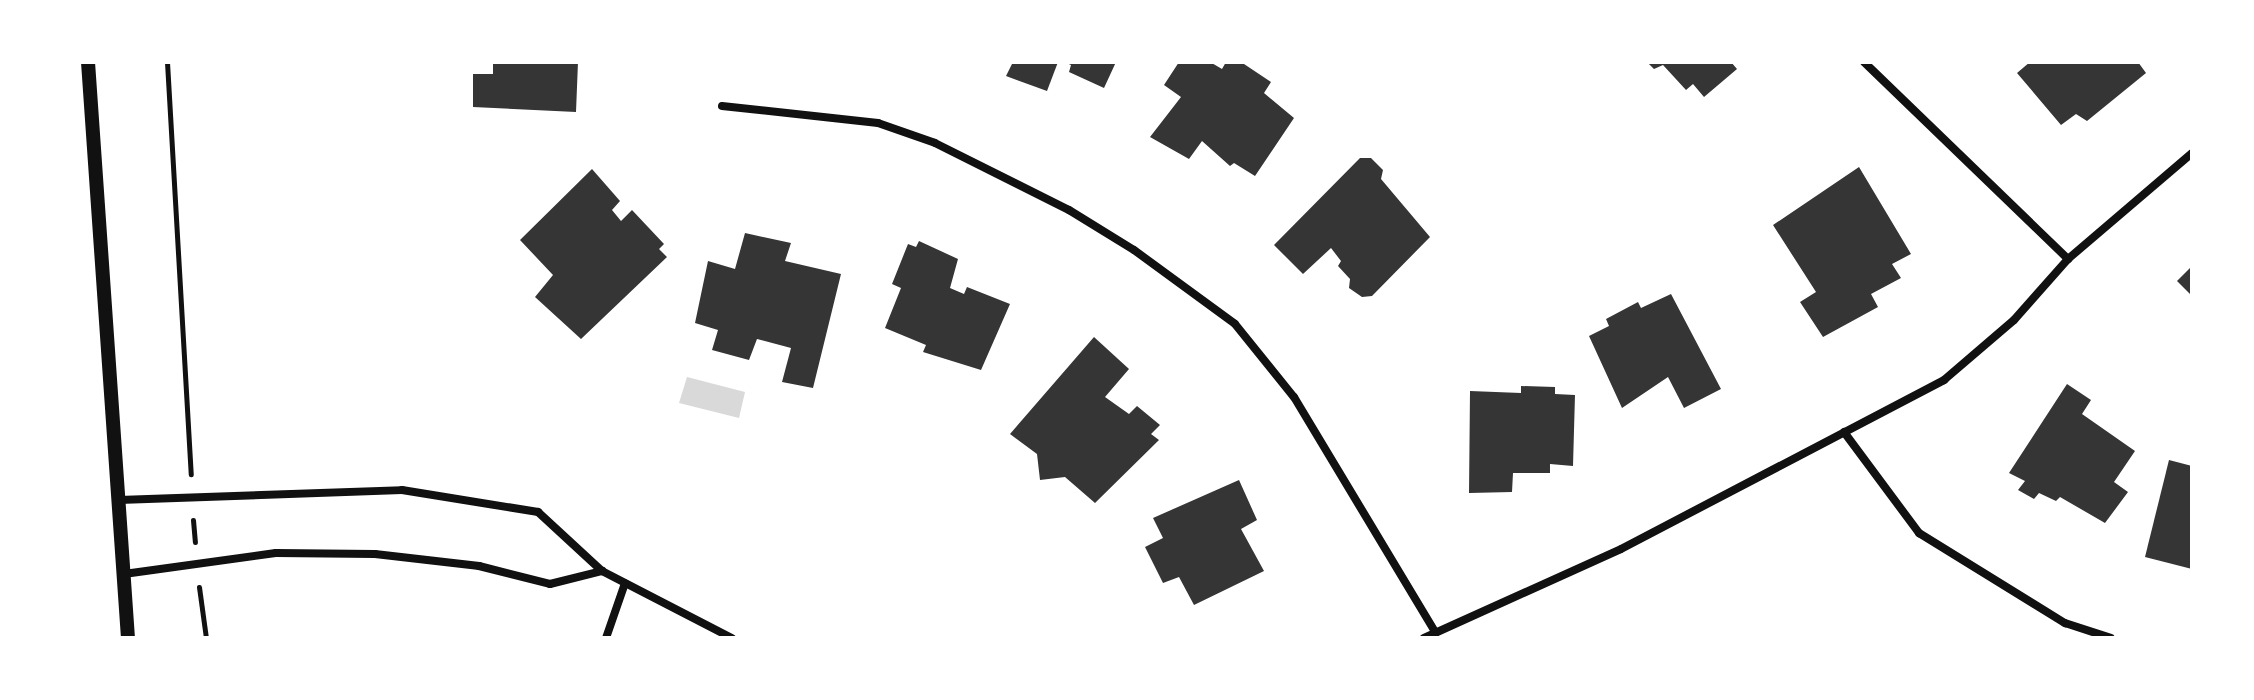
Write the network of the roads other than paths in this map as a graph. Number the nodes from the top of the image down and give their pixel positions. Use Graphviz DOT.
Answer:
graph roads {
  1 [pos="88,62"];
  2 [pos="1864,62"];
  3 [pos="722,106"];
  4 [pos="2192,153"];
  5 [pos="2068,259"];
  6 [pos="1844,432"];
  7 [pos="119,500"];
  8 [pos="602,571"];
  9 [pos="124,574"];
  10 [pos="625,583"];
  11 [pos="1436,633"];
  12 [pos="128,638"];
  13 [pos="606,638"];
  14 [pos="732,638"];
  15 [pos="1424,638"];
  16 [pos="2111,638"];
  1 -- 7 [label="street"];
  2 -- 5 [label="street"];
  3 -- 11 [label="street"];
  4 -- 5 [label="street"];
  5 -- 6 [label="street"];
  6 -- 11 [label="street"];
  6 -- 16 [label="street"];
  7 -- 8 [label="street"];
  7 -- 9 [label="street"];
  8 -- 9 [label="street"];
  8 -- 10 [label="street"];
  9 -- 12 [label="street"];
  10 -- 13 [label="street"];
  10 -- 14 [label="street"];
  11 -- 15 [label="street"];
}
